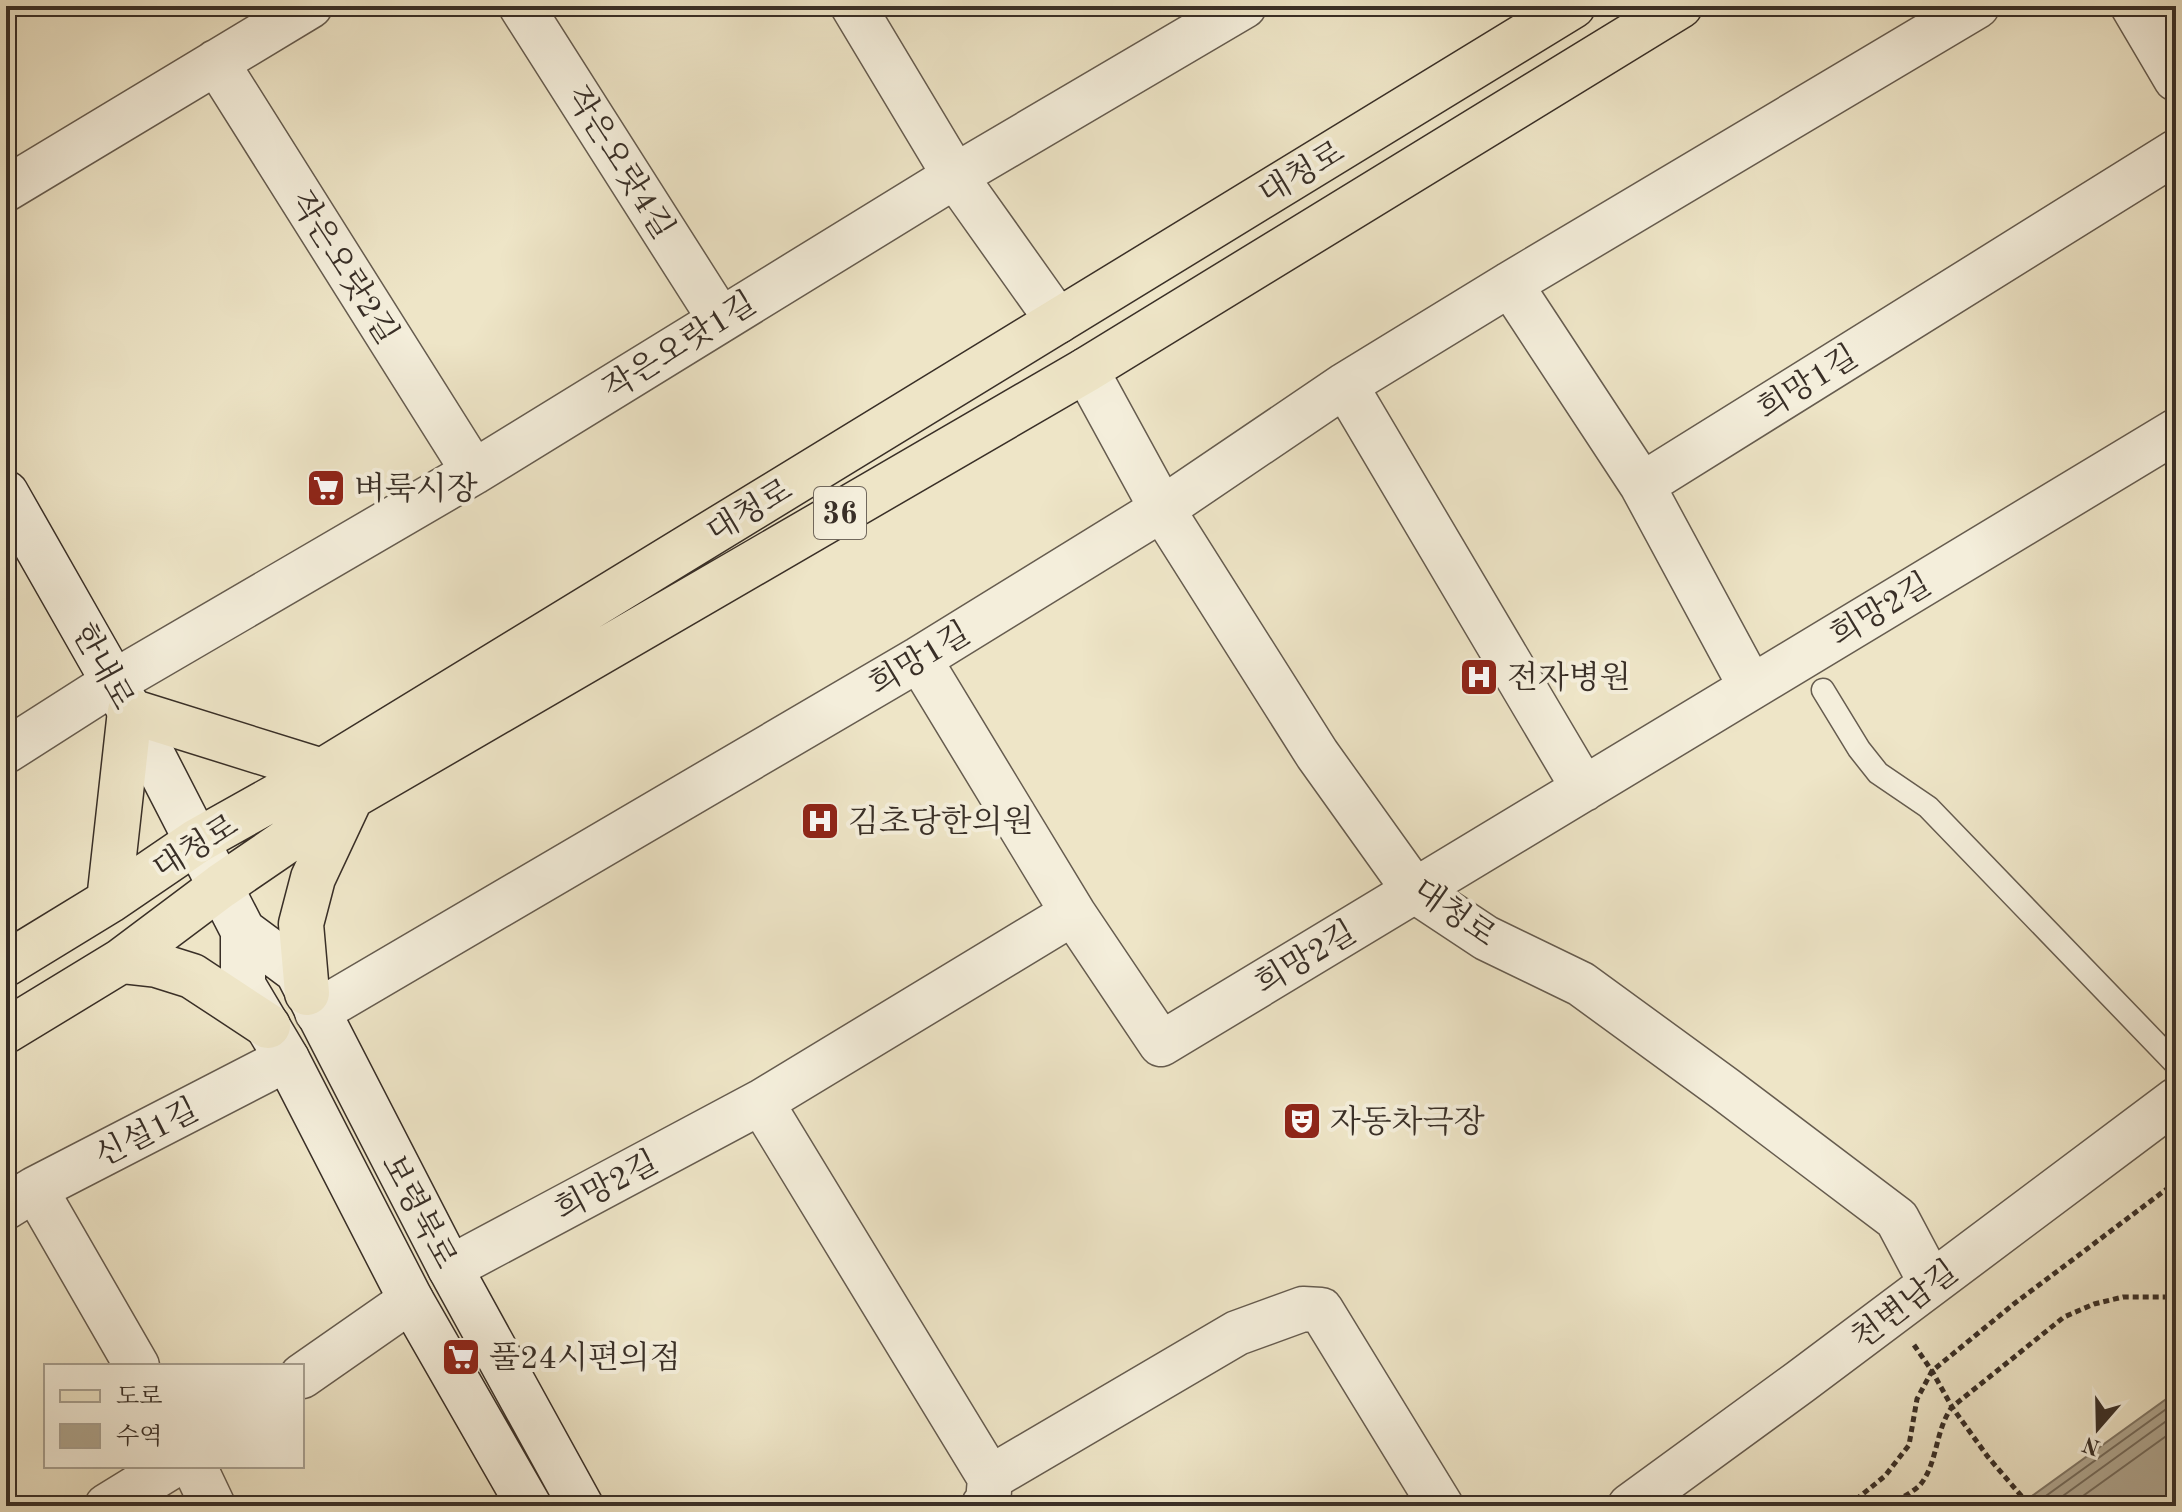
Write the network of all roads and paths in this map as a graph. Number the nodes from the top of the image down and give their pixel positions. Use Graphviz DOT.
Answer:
graph roads {
  1 [pos="310,6"];
  2 [pos="521,6"];
  3 [pos="853,6"];
  4 [pos="1244,6"];
  5 [pos="1573,6"];
  6 [pos="1680,6"];
  7 [pos="1977,6"];
  8 [pos="2133,6"];
  9 [pos="216,62"];
  10 [pos="2176,79"];
  11 [pos="2176,152"];
  12 [pos="955,176"];
  13 [pos="6,189"];
  14 [pos="1510,284"];
  15 [pos="720,319"];
  16 [pos="1058,321"];
  17 [pos="1086,370"];
  18 [pos="1345,385"];
  19 [pos="2176,431"];
  20 [pos="474,472"];
  21 [pos="1642,485"];
  22 [pos="6,493"];
  23 [pos="1162,509"];
  24 [pos="919,659"];
  25 [pos="1751,687"];
  26 [pos="1823,690"];
  27 [pos="122,697"];
  28 [pos="6,751"];
  29 [pos="336,784"];
  30 [pos="1584,789"];
  31 [pos="197,841"];
  32 [pos="221,886"];
  33 [pos="1415,891"];
  34 [pos="109,901"];
  35 [pos="1073,913"];
  36 [pos="243,931"];
  37 [pos="121,961"];
  38 [pos="6,964"];
  39 [pos="312,1002"];
  40 [pos="6,1031"];
  41 [pos="278,1043"];
  42 [pos="2176,1064"];
  43 [pos="2176,1100"];
  44 [pos="761,1102"];
  45 [pos="2176,1182"];
  46 [pos="21,1198"];
  47 [pos="450,1268"];
  48 [pos="1931,1283"];
  49 [pos="2176,1297"];
  50 [pos="411,1300"];
  51 [pos="1891,1314"];
  52 [pos="136,1364"];
  53 [pos="1932,1371"];
  54 [pos="304,1375"];
  55 [pos="1952,1407"];
  56 [pos="169,1468"];
  57 [pos="195,1468"];
  58 [pos="987,1492"];
  59 [pos="107,1506"];
  60 [pos="213,1506"];
  61 [pos="529,1506"];
  62 [pos="581,1506"];
  63 [pos="1441,1506"];
  64 [pos="1630,1506"];
  65 [pos="1848,1506"];
  66 [pos="1887,1506"];
  67 [pos="2030,1506"];
  1 -- 9 [label="street"];
  2 -- 15 [label="street, 작은오랏4길"];
  3 -- 12 [label="street"];
  4 -- 12 [label="street, 작은오랏1길"];
  5 -- 16 [label="main road, 대청로 / 36"];
  6 -- 17 [label="main road, 대청로 / 36"];
  7 -- 14 [label="street, 희망1길"];
  8 -- 10 [label="street"];
  9 -- 13 [label="street"];
  9 -- 20 [label="street, 작은오랏2길"];
  11 -- 21 [label="street, 희망1길"];
  12 -- 15 [label="street, 작은오랏1길"];
  12 -- 16 [label="street"];
  14 -- 18 [label="street, 희망1길"];
  14 -- 21 [label="street"];
  15 -- 20 [label="street, 작은오랏1길"];
  16 -- 29 [label="main road, 대청로 / 36"];
  17 -- 23 [label="street, 대청로"];
  17 -- 29 [label="main road, 대청로 / 36"];
  18 -- 23 [label="street, 희망1길"];
  18 -- 30 [label="street"];
  19 -- 25 [label="street, 희망2길"];
  20 -- 27 [label="street, 작은오랏1길"];
  21 -- 25 [label="street"];
  22 -- 27 [label="street, 한내로"];
  23 -- 24 [label="street, 희망1길"];
  23 -- 33 [label="street, 대청로"];
  24 -- 35 [label="street, 희망2길"];
  24 -- 39 [label="street, 희망1길"];
  25 -- 30 [label="street, 희망2길"];
  26 -- 42 [label="lane"];
  27 -- 28 [label="street, 작은오랏1길"];
  27 -- 29 [label="main road"];
  27 -- 31 [label="street, 한내로"];
  27 -- 34 [label="main road"];
  29 -- 31 [label="main road, 대청로 / 36"];
  29 -- 32 [label="main road, 대청로 / 36"];
  29 -- 39 [label="main road"];
  30 -- 33 [label="street, 희망2길"];
  31 -- 32 [label="street, 보령북로"];
  31 -- 34 [label="main road, 대청로 / 36"];
  32 -- 36 [label="street, 보령북로"];
  32 -- 37 [label="main road, 대청로 / 36"];
  33 -- 35 [label="street, 희망2길"];
  33 -- 48 [label="street, 대청로"];
  34 -- 38 [label="main road, 대청로 / 36"];
  35 -- 44 [label="street, 희망2길"];
  36 -- 39 [label="street, 보령북로"];
  36 -- 41 [label="street, 보령북로"];
  37 -- 40 [label="main road, 대청로 / 36"];
  37 -- 41 [label="main road"];
  39 -- 47 [label="street, 보령북로"];
  41 -- 46 [label="street, 신설1길"];
  41 -- 50 [label="street, 보령북로"];
  43 -- 48 [label="street, 천변남길"];
  44 -- 47 [label="street, 희망2길"];
  44 -- 58 [label="street"];
  45 -- 53 [label="path"];
  46 -- 52 [label="street"];
  47 -- 62 [label="street, 보령북로"];
  48 -- 51 [label="street, 천변남길"];
  49 -- 55 [label="path"];
  50 -- 54 [label="street"];
  50 -- 61 [label="street, 보령북로"];
  51 -- 53 [label="path"];
  51 -- 64 [label="street, 천변남길"];
  53 -- 55 [label="path"];
  53 -- 65 [label="path"];
  55 -- 66 [label="path"];
  55 -- 67 [label="path"];
  56 -- 59 [label="street"];
  57 -- 60 [label="street"];
  58 -- 63 [label="street"];
}
